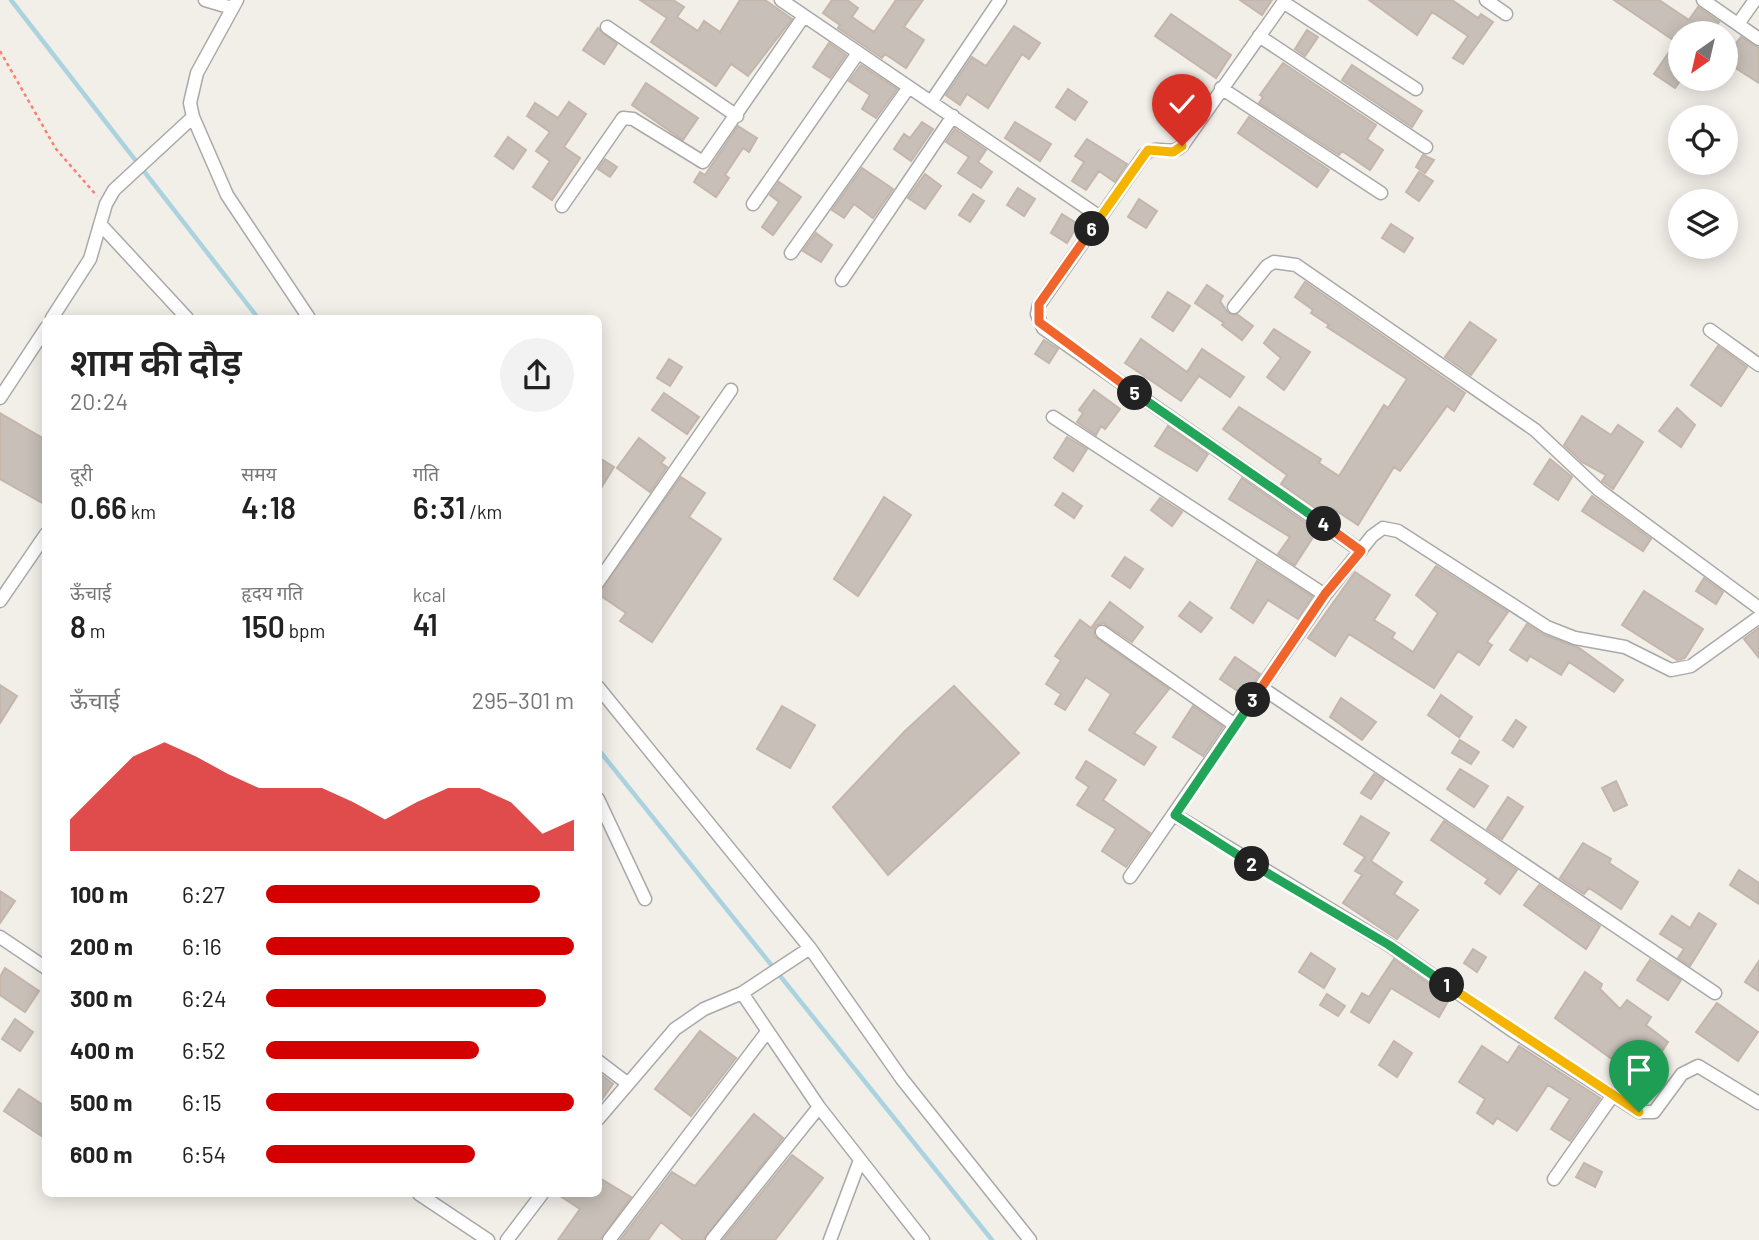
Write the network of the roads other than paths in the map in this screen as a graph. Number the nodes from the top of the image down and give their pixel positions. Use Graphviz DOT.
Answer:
graph roads {
  1 [pos="205,0"];
  2 [pos="781,0"];
  3 [pos="999,0"];
  4 [pos="1486,0"];
  5 [pos="1703,0"];
  6 [pos="1755,0"];
  7 [pos="1284,1"];
  8 [pos="235,4"];
  9 [pos="1506,14"];
  10 [pos="804,16"];
  11 [pos="1734,21"];
  12 [pos="1738,24"];
  13 [pos="607,27"];
  14 [pos="1259,36"];
  15 [pos="1759,39"];
  16 [pos="858,53"];
  17 [pos="909,87"];
  18 [pos="1221,88"];
  19 [pos="1416,89"];
  20 [pos="931,102"];
  21 [pos="737,116"];
  22 [pos="953,116"];
  23 [pos="193,117"];
  24 [pos="1426,146"];
  25 [pos="1381,193"];
  26 [pos="753,204"];
  27 [pos="562,206"];
  28 [pos="1100,217"];
  29 [pos="101,225"];
  30 [pos="791,253"];
  31 [pos="842,280"];
  32 [pos="1234,307"];
  33 [pos="54,315"];
  34 [pos="184,315"];
  35 [pos="307,315"];
  36 [pos="1710,330"];
  37 [pos="42,334"];
  38 [pos="1759,365"];
  39 [pos="731,390"];
  40 [pos="0,398"];
  41 [pos="1053,417"];
  42 [pos="42,540"];
  43 [pos="1361,551"];
  44 [pos="602,576"];
  45 [pos="1325,594"];
  46 [pos="0,601"];
  47 [pos="1759,608"];
  48 [pos="1759,617"];
  49 [pos="1102,632"];
  50 [pos="1262,688"];
  51 [pos="602,692"];
  52 [pos="1235,724"];
  53 [pos="602,808"];
  54 [pos="1175,815"];
  55 [pos="1130,877"];
  56 [pos="645,899"];
  57 [pos="0,937"];
  58 [pos="810,948"];
  59 [pos="42,965"];
  60 [pos="742,993"];
  61 [pos="1715,993"];
  62 [pos="767,1032"];
  63 [pos="602,1064"];
  64 [pos="627,1083"];
  65 [pos="1613,1095"];
  66 [pos="1759,1103"];
  67 [pos="819,1107"];
  68 [pos="602,1114"];
  69 [pos="860,1160"];
  70 [pos="1554,1180"];
  71 [pos="424,1197"];
  72 [pos="540,1197"];
  73 [pos="488,1240"];
  74 [pos="507,1240"];
  75 [pos="609,1240"];
  76 [pos="712,1240"];
  77 [pos="830,1240"];
  78 [pos="923,1240"];
  79 [pos="1030,1240"];
  1 -- 8 [label="street"];
  2 -- 10 [label="street"];
  3 -- 20 [label="street"];
  4 -- 9 [label="street"];
  5 -- 11 [label="street"];
  6 -- 12 [label="street"];
  7 -- 14 [label="street"];
  7 -- 19 [label="street"];
  8 -- 23 [label="street"];
  10 -- 16 [label="street"];
  10 -- 21 [label="street"];
  12 -- 15 [label="street"];
  13 -- 21 [label="street"];
  14 -- 18 [label="street"];
  14 -- 24 [label="street"];
  16 -- 17 [label="street"];
  16 -- 26 [label="street"];
  17 -- 20 [label="street"];
  17 -- 30 [label="street"];
  18 -- 25 [label="street"];
  18 -- 28 [label="street"];
  20 -- 22 [label="street"];
  21 -- 27 [label="street"];
  22 -- 28 [label="street"];
  22 -- 31 [label="street"];
  23 -- 29 [label="street"];
  23 -- 35 [label="street"];
  28 -- 43 [label="street"];
  29 -- 33 [label="street"];
  29 -- 34 [label="street"];
  32 -- 47 [label="street"];
  36 -- 38 [label="street"];
  37 -- 40 [label="street"];
  39 -- 44 [label="street"];
  41 -- 45 [label="street"];
  42 -- 46 [label="street"];
  43 -- 45 [label="street"];
  43 -- 48 [label="street"];
  45 -- 50 [label="street"];
  49 -- 52 [label="street"];
  50 -- 52 [label="street"];
  50 -- 61 [label="street"];
  51 -- 58 [label="street"];
  52 -- 54 [label="street"];
  53 -- 56 [label="street"];
  54 -- 55 [label="street"];
  54 -- 65 [label="street"];
  57 -- 59 [label="street"];
  58 -- 60 [label="street"];
  58 -- 79 [label="street"];
  60 -- 62 [label="street"];
  60 -- 64 [label="street"];
  62 -- 67 [label="street"];
  62 -- 75 [label="street"];
  63 -- 64 [label="street"];
  64 -- 68 [label="street"];
  65 -- 66 [label="street"];
  65 -- 70 [label="street"];
  67 -- 69 [label="street"];
  67 -- 76 [label="street"];
  69 -- 77 [label="street"];
  69 -- 78 [label="street"];
  71 -- 73 [label="street"];
  72 -- 74 [label="street"];
}
